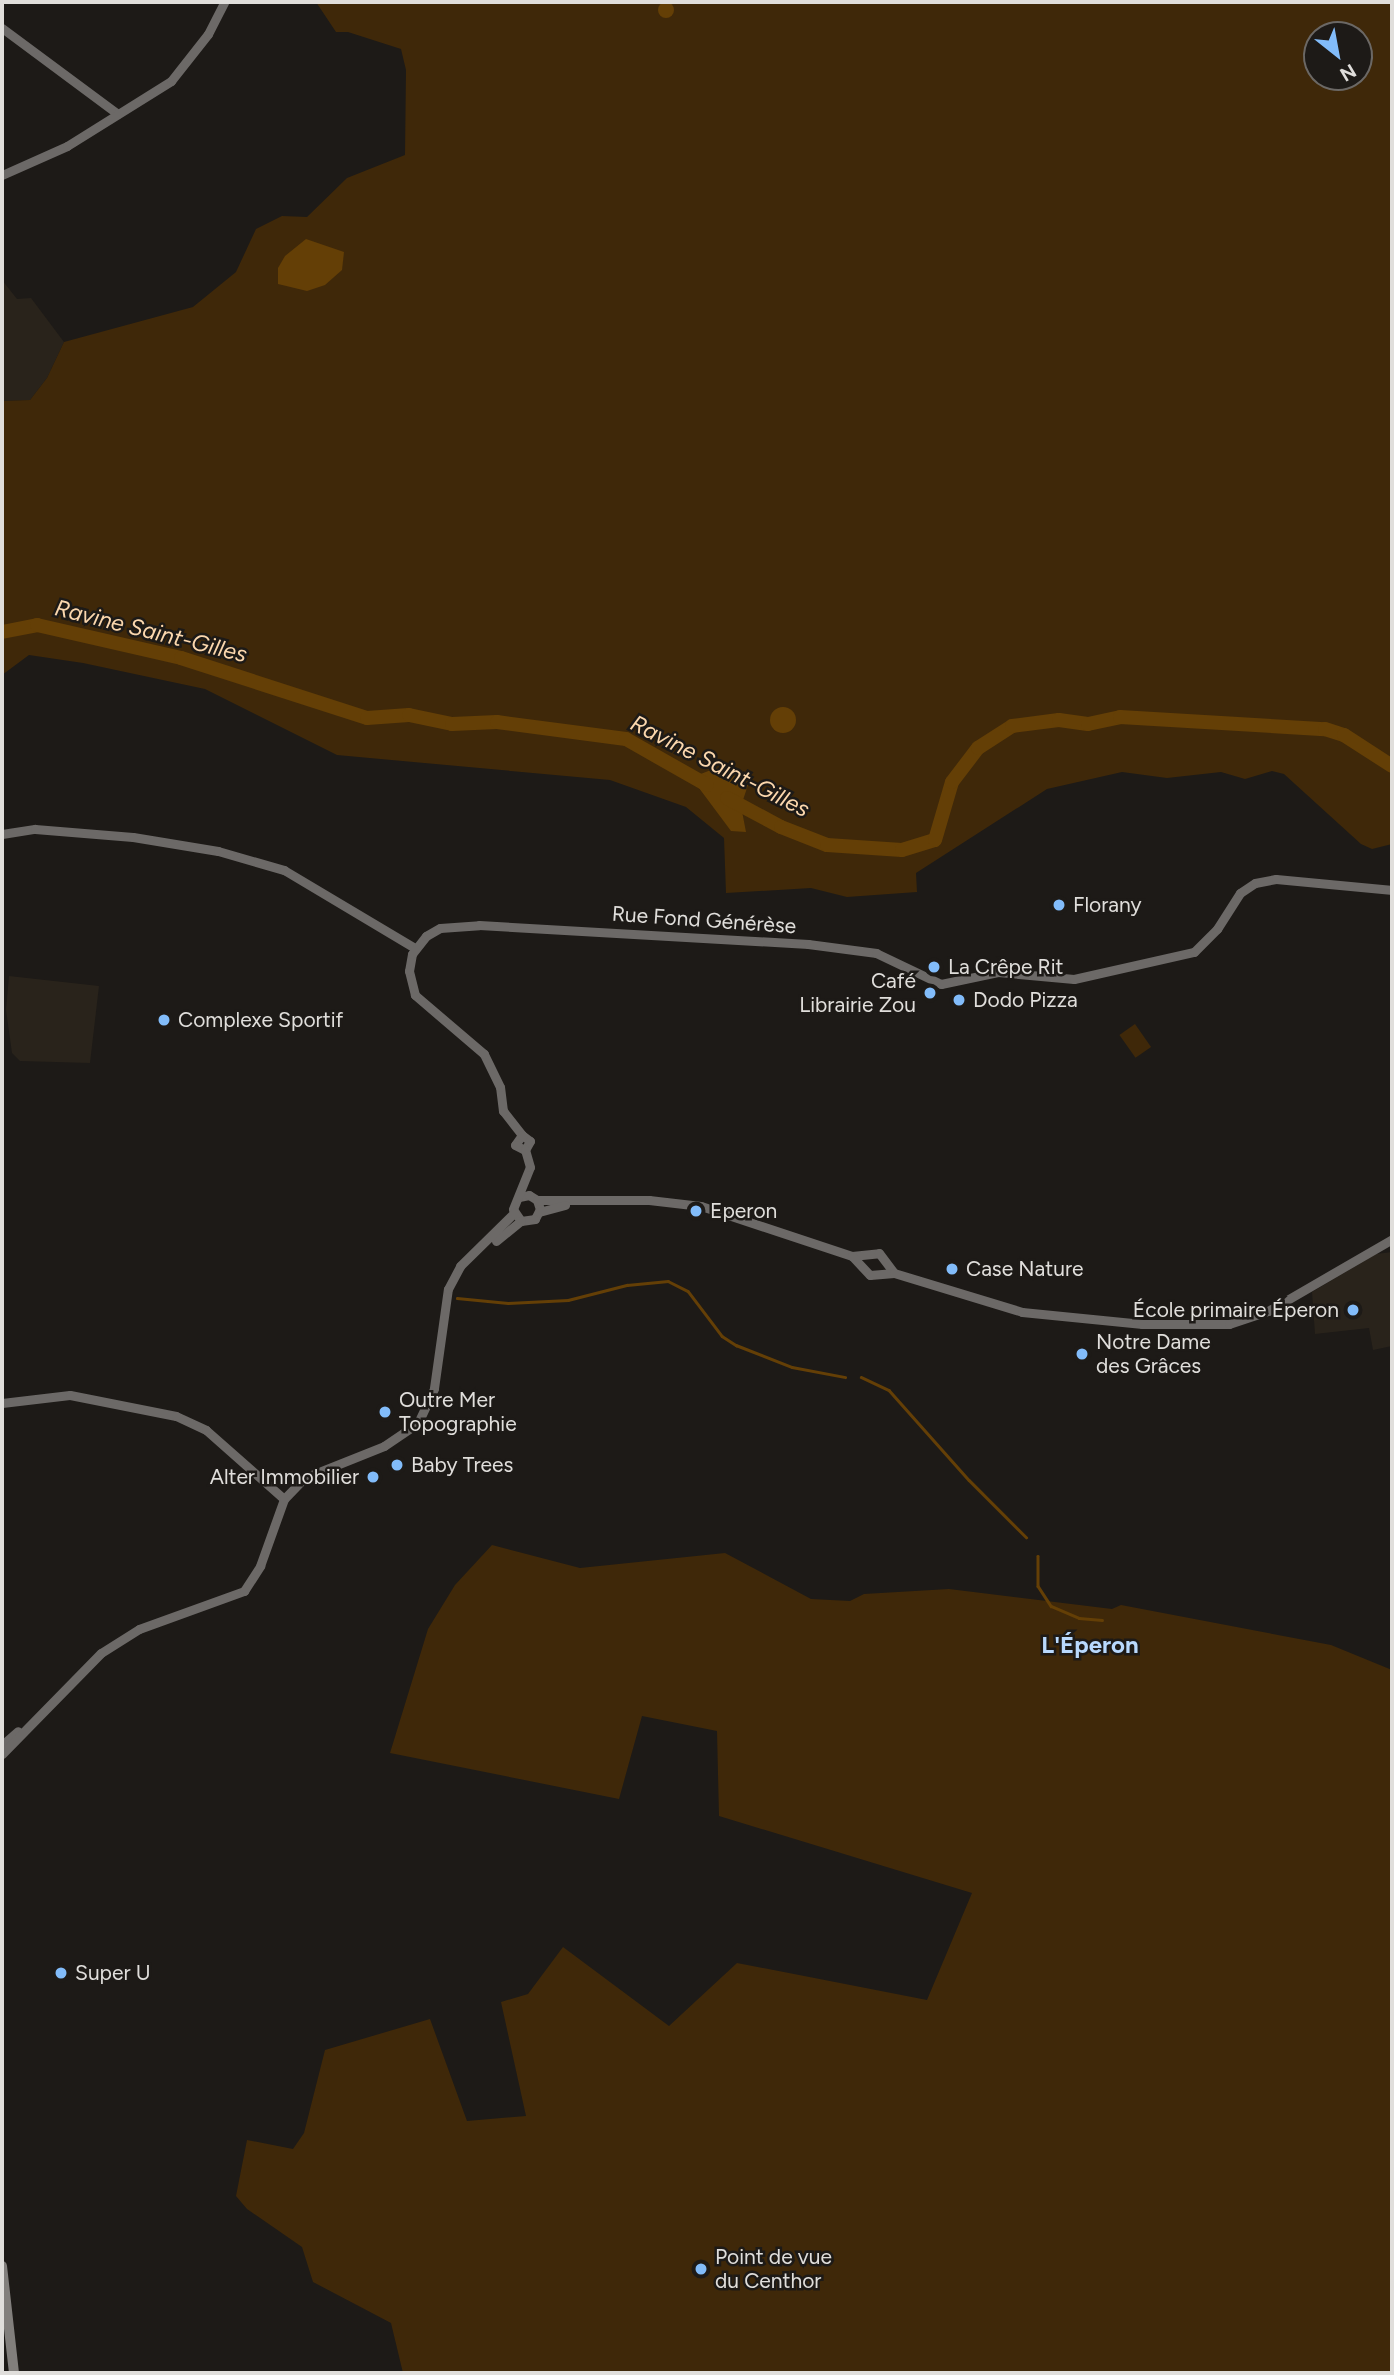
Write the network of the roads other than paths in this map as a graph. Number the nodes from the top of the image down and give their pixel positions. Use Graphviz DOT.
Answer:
graph roads {
  1 [pos="224,2"];
  2 [pos="2,27"];
  3 [pos="118,114"];
  4 [pos="2,175"];
  5 [pos="2,834"];
  6 [pos="1392,890"];
  7 [pos="415,948"];
  8 [pos="528,1175"];
  9 [pos="519,1198"];
  10 [pos="534,1198"];
  11 [pos="574,1203"];
  12 [pos="539,1212"];
  13 [pos="514,1213"];
  14 [pos="522,1221"];
  15 [pos="1392,1239"];
  16 [pos="865,1255"];
  17 [pos="852,1256"];
  18 [pos="862,1266"];
  19 [pos="884,1268"];
  20 [pos="451,1283"];
  21 [pos="2,1403"];
  22 [pos="284,1499"];
  23 [pos="28,1724"];
  24 [pos="2,1745"];
  25 [pos="2,1754"];
  26 [pos="2,2266"];
  27 [pos="14,2373"];
  1 -- 3 [label="street"];
  2 -- 3 [label="street"];
  3 -- 4 [label="street"];
  5 -- 7 [label="street"];
  6 -- 7 [label="street, Rue Fond Générèse"];
  7 -- 8 [label="street"];
  8 -- 9 [label="street"];
  8 -- 10 [label="street"];
  9 -- 10 [label="street"];
  9 -- 13 [label="street"];
  10 -- 11 [label="street"];
  10 -- 12 [label="street"];
  11 -- 12 [label="street"];
  11 -- 17 [label="street"];
  12 -- 14 [label="street"];
  13 -- 14 [label="street"];
  13 -- 20 [label="street"];
  14 -- 20 [label="street"];
  15 -- 19 [label="street"];
  16 -- 17 [label="street"];
  16 -- 18 [label="street"];
  16 -- 19 [label="street"];
  17 -- 18 [label="street"];
  18 -- 19 [label="street"];
  20 -- 22 [label="street"];
  21 -- 22 [label="street"];
  22 -- 23 [label="street"];
  23 -- 24 [label="street"];
  23 -- 25 [label="street"];
  26 -- 27 [label="main road"];
}
